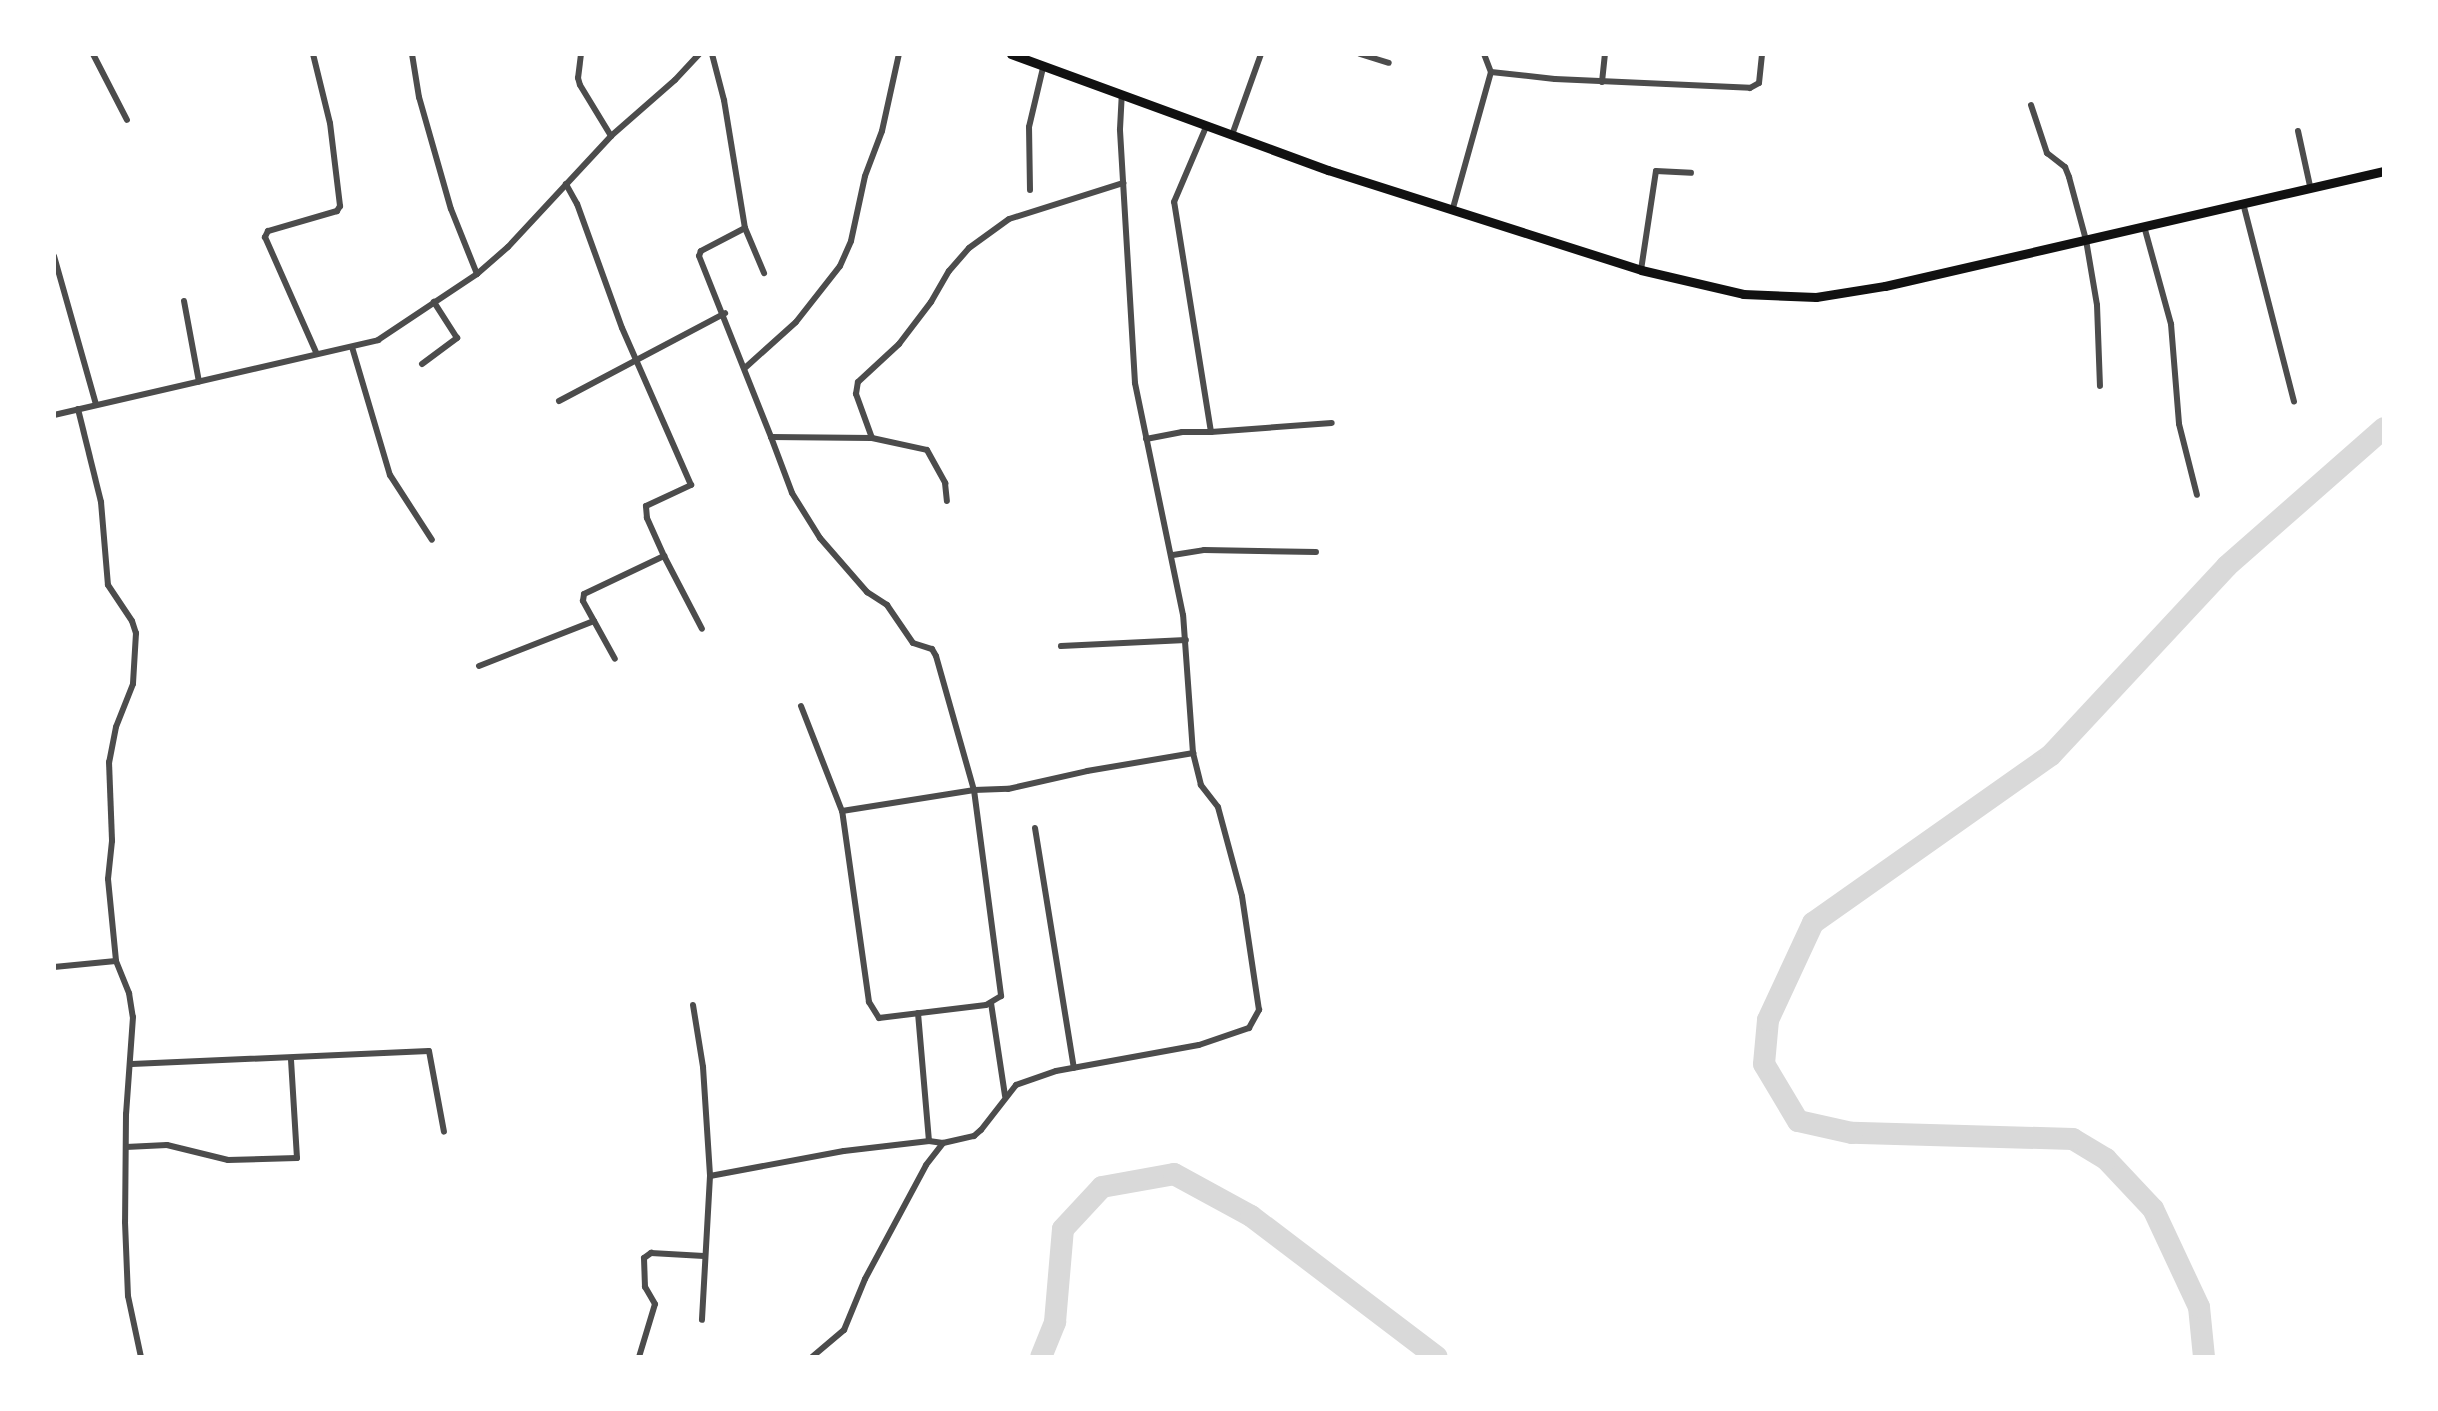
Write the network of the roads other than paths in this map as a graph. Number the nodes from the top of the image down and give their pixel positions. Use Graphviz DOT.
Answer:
graph roads {
  1 [pos="93,54"];
  2 [pos="313,54"];
  3 [pos="412,54"];
  4 [pos="581,54"];
  5 [pos="699,54"];
  6 [pos="712,54"];
  7 [pos="899,54"];
  8 [pos="1011,54"];
  9 [pos="1261,54"];
  10 [pos="1360,54"];
  11 [pos="1484,54"];
  12 [pos="1605,54"];
  13 [pos="1762,54"];
  14 [pos="1389,63"];
  15 [pos="1043,68"];
  16 [pos="1491,72"];
  17 [pos="1602,82"];
  18 [pos="1122,93"];
  19 [pos="2031,105"];
  20 [pos="127,120"];
  21 [pos="1206,127"];
  22 [pos="2298,131"];
  23 [pos="1232,135"];
  24 [pos="611,136"];
  25 [pos="2384,171"];
  26 [pos="1691,173"];
  27 [pos="1123,183"];
  28 [pos="566,184"];
  29 [pos="2310,186"];
  30 [pos="1030,190"];
  31 [pos="2243,203"];
  32 [pos="1453,208"];
  33 [pos="2144,226"];
  34 [pos="745,228"];
  35 [pos="2086,240"];
  36 [pos="54,256"];
  37 [pos="1641,270"];
  38 [pos="764,273"];
  39 [pos="477,274"];
  40 [pos="184,301"];
  41 [pos="434,302"];
  42 [pos="725,313"];
  43 [pos="352,347"];
  44 [pos="316,352"];
  45 [pos="637,360"];
  46 [pos="422,364"];
  47 [pos="746,367"];
  48 [pos="199,382"];
  49 [pos="2100,386"];
  50 [pos="559,401"];
  51 [pos="2294,402"];
  52 [pos="96,404"];
  53 [pos="78,409"];
  54 [pos="54,415"];
  55 [pos="1332,423"];
  56 [pos="1211,432"];
  57 [pos="771,437"];
  58 [pos="872,438"];
  59 [pos="1146,439"];
  60 [pos="2197,495"];
  61 [pos="947,501"];
  62 [pos="432,540"];
  63 [pos="1316,552"];
  64 [pos="1173,555"];
  65 [pos="664,556"];
  66 [pos="594,621"];
  67 [pos="702,629"];
  68 [pos="1186,640"];
  69 [pos="1061,646"];
  70 [pos="615,659"];
  71 [pos="479,666"];
  72 [pos="801,706"];
  73 [pos="1193,753"];
  74 [pos="974,790"];
  75 [pos="842,811"];
  76 [pos="1035,828"];
  77 [pos="116,961"];
  78 [pos="54,967"];
  79 [pos="991,1003"];
  80 [pos="693,1005"];
  81 [pos="918,1013"];
  82 [pos="291,1059"];
  83 [pos="132,1064"];
  84 [pos="1074,1068"];
  85 [pos="1005,1096"];
  86 [pos="444,1132"];
  87 [pos="929,1141"];
  88 [pos="943,1143"];
  89 [pos="126,1147"];
  90 [pos="710,1176"];
  91 [pos="704,1256"];
  92 [pos="702,1320"];
  93 [pos="141,1357"];
  94 [pos="639,1357"];
  95 [pos="812,1357"];
  1 -- 20 [label="street"];
  2 -- 44 [label="street"];
  3 -- 39 [label="street"];
  4 -- 24 [label="street"];
  5 -- 24 [label="street"];
  6 -- 34 [label="street"];
  7 -- 47 [label="street"];
  8 -- 15 [label="highway"];
  9 -- 23 [label="street"];
  10 -- 14 [label="street"];
  11 -- 16 [label="street"];
  12 -- 17 [label="street"];
  13 -- 17 [label="street"];
  15 -- 18 [label="highway"];
  15 -- 30 [label="street"];
  16 -- 17 [label="street"];
  16 -- 32 [label="street"];
  18 -- 21 [label="highway"];
  18 -- 27 [label="street"];
  19 -- 35 [label="street"];
  21 -- 23 [label="highway"];
  21 -- 56 [label="street"];
  22 -- 29 [label="street"];
  23 -- 32 [label="highway"];
  24 -- 28 [label="street"];
  25 -- 29 [label="highway"];
  26 -- 37 [label="street"];
  27 -- 58 [label="street"];
  27 -- 59 [label="street"];
  28 -- 39 [label="street"];
  28 -- 45 [label="street"];
  29 -- 31 [label="highway"];
  31 -- 33 [label="highway"];
  31 -- 51 [label="street"];
  32 -- 37 [label="highway"];
  33 -- 35 [label="highway"];
  33 -- 60 [label="street"];
  34 -- 38 [label="street"];
  34 -- 42 [label="street"];
  35 -- 37 [label="highway"];
  35 -- 49 [label="street"];
  36 -- 52 [label="street"];
  39 -- 41 [label="street"];
  40 -- 48 [label="street"];
  41 -- 43 [label="street"];
  41 -- 46 [label="street"];
  42 -- 45 [label="street"];
  42 -- 47 [label="street"];
  43 -- 44 [label="street"];
  43 -- 62 [label="street"];
  44 -- 48 [label="street"];
  45 -- 50 [label="street"];
  45 -- 65 [label="street"];
  47 -- 57 [label="street"];
  48 -- 52 [label="street"];
  52 -- 53 [label="street"];
  53 -- 54 [label="street"];
  53 -- 77 [label="street"];
  55 -- 56 [label="street"];
  56 -- 59 [label="street"];
  57 -- 58 [label="street"];
  57 -- 74 [label="street"];
  58 -- 61 [label="street"];
  59 -- 64 [label="street"];
  63 -- 64 [label="street"];
  64 -- 68 [label="street"];
  65 -- 66 [label="street"];
  65 -- 67 [label="street"];
  66 -- 70 [label="street"];
  66 -- 71 [label="street"];
  68 -- 69 [label="street"];
  68 -- 73 [label="street"];
  72 -- 75 [label="street"];
  73 -- 74 [label="street"];
  73 -- 84 [label="street"];
  74 -- 75 [label="street"];
  74 -- 79 [label="street"];
  75 -- 81 [label="street"];
  76 -- 84 [label="street"];
  77 -- 78 [label="street"];
  77 -- 83 [label="street"];
  79 -- 81 [label="street"];
  79 -- 85 [label="street"];
  80 -- 90 [label="street"];
  81 -- 87 [label="street"];
  82 -- 83 [label="street"];
  82 -- 86 [label="street"];
  82 -- 89 [label="street"];
  83 -- 89 [label="street"];
  84 -- 85 [label="street"];
  85 -- 88 [label="street"];
  87 -- 88 [label="street"];
  87 -- 90 [label="street"];
  88 -- 95 [label="street"];
  89 -- 93 [label="street"];
  90 -- 91 [label="street"];
  91 -- 92 [label="street"];
  91 -- 94 [label="street"];
}
